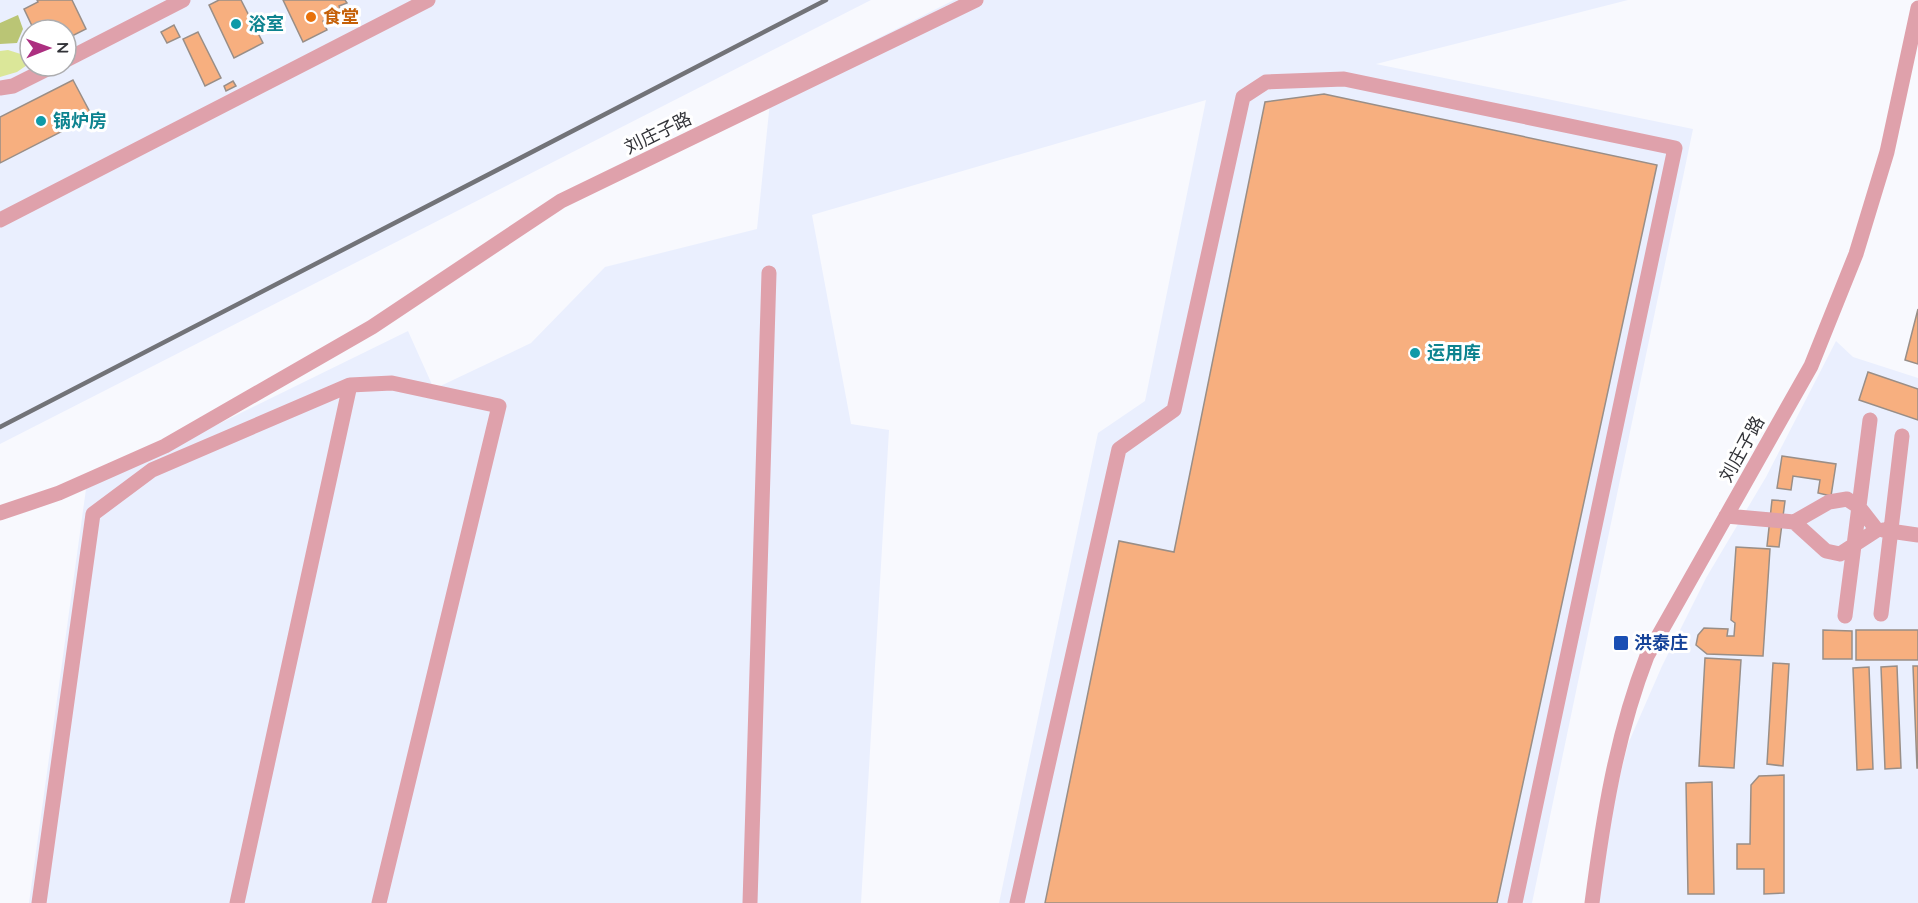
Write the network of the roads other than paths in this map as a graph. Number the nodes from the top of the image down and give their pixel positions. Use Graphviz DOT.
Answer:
graph roads {
  1 [pos="183,0"];
  2 [pos="428,0"];
  3 [pos="976,0"];
  4 [pos="1918,8"];
  5 [pos="78,54"];
  6 [pos="30,78"];
  7 [pos="0,88"];
  8 [pos="0,220"];
  9 [pos="769,273"];
  10 [pos="350,385"];
  11 [pos="1870,420"];
  12 [pos="1902,436"];
  13 [pos="1859,507"];
  14 [pos="0,513"];
  15 [pos="1726,516"];
  16 [pos="1794,522"];
  17 [pos="1884,530"];
  18 [pos="1918,535"];
  19 [pos="1854,547"];
  20 [pos="1881,614"];
  21 [pos="1845,616"];
  22 [pos="39,903"];
  23 [pos="237,903"];
  24 [pos="379,903"];
  25 [pos="750,903"];
  26 [pos="1017,903"];
  27 [pos="1515,903"];
  28 [pos="1592,903"];
  1 -- 5 [label="street"];
  2 -- 8 [label="street"];
  3 -- 14 [label="street, 刘庄子路"];
  4 -- 15 [label="street, 刘庄子路"];
  6 -- 7 [label="street"];
  9 -- 25 [label="street"];
  10 -- 22 [label="street"];
  10 -- 23 [label="street"];
  10 -- 24 [label="street"];
  11 -- 13 [label="street"];
  12 -- 17 [label="street"];
  13 -- 16 [label="street"];
  13 -- 17 [label="street"];
  13 -- 19 [label="street"];
  15 -- 16 [label="street"];
  15 -- 28 [label="street, 刘庄子路"];
  16 -- 19 [label="street"];
  17 -- 18 [label="street"];
  17 -- 19 [label="street"];
  17 -- 20 [label="street"];
  19 -- 21 [label="street"];
  26 -- 27 [label="street"];
}
